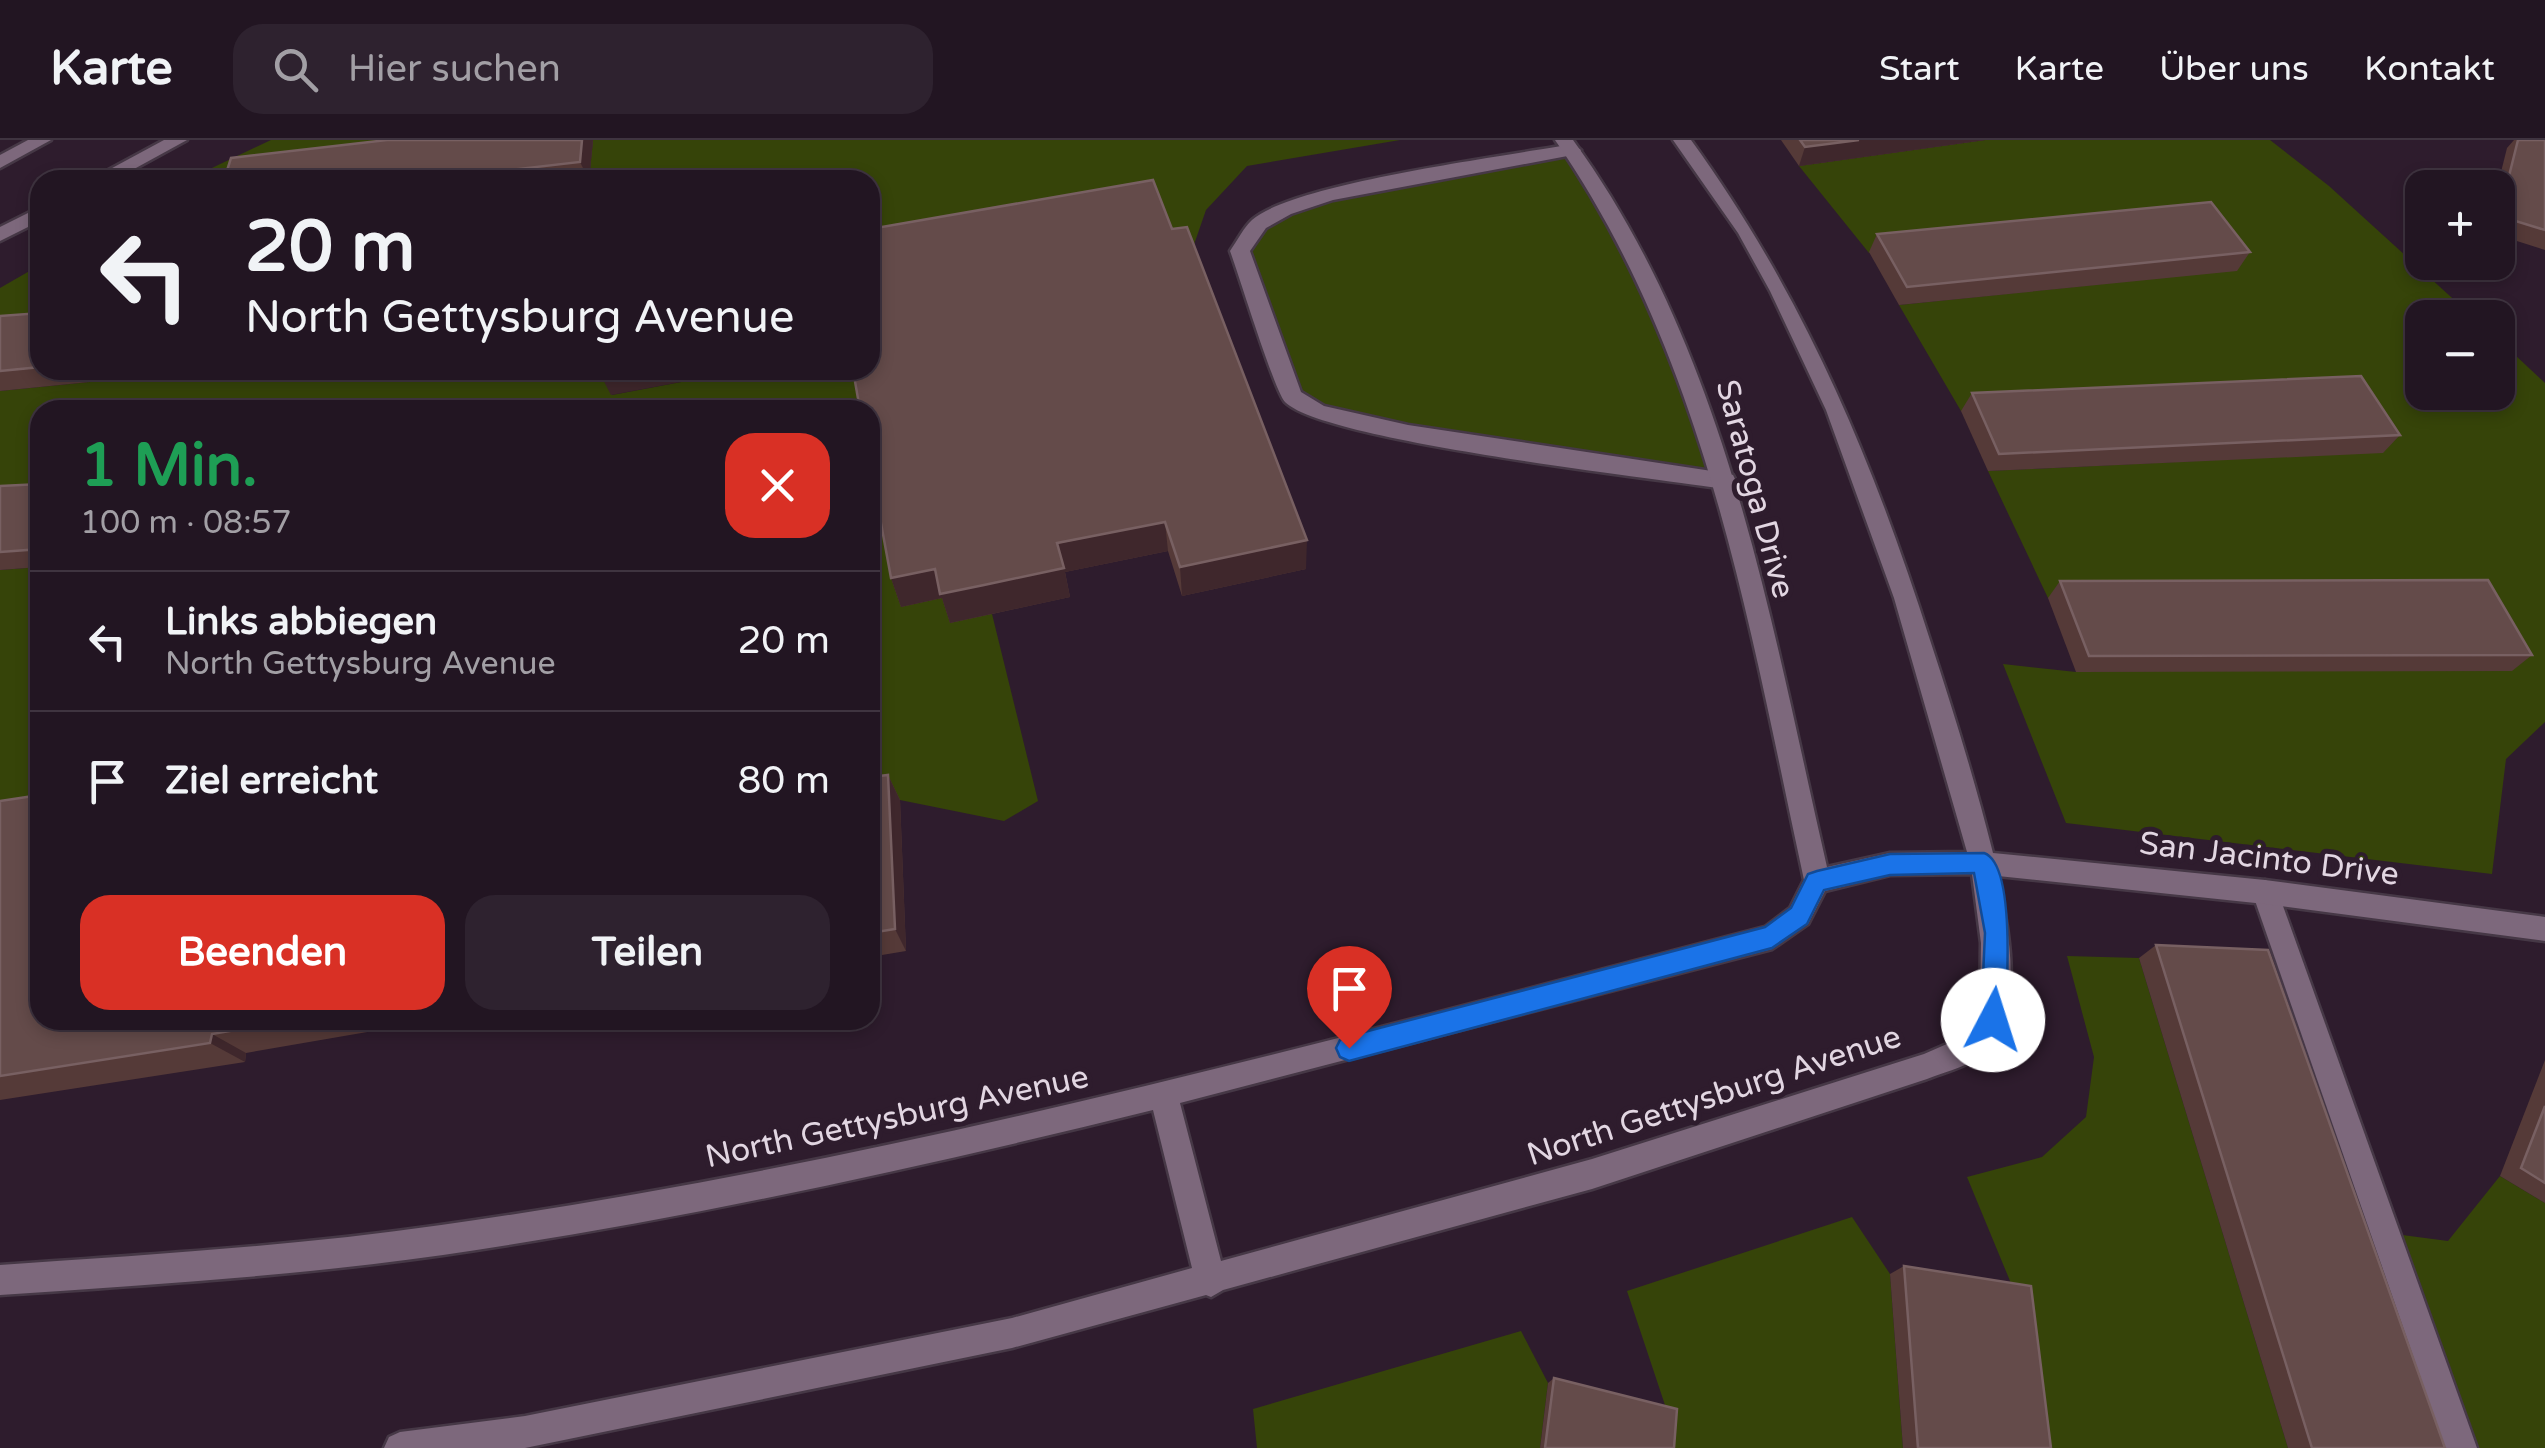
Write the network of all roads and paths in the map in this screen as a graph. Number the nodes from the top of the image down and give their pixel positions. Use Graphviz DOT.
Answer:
graph roads {
  1 [pos="42,140"];
  2 [pos="178,140"];
  3 [pos="1682,140"];
  4 [pos="1568,145"];
  5 [pos="0,162"];
  6 [pos="119,170"];
  7 [pos="30,218"];
  8 [pos="0,235"];
  9 [pos="1725,481"];
  10 [pos="1984,863"];
  11 [pos="1817,881"];
  12 [pos="2265,892"];
  13 [pos="2545,930"];
  14 [pos="1164,1096"];
  15 [pos="0,1280"];
  16 [pos="1211,1282"];
  17 [pos="400,1448"];
  18 [pos="2461,1448"];
  1 -- 5 [label="street"];
  2 -- 6 [label="street"];
  3 -- 10 [label="street"];
  4 -- 9 [label="street, Saratoga Drive"];
  4 -- 9 [label="street"];
  7 -- 8 [label="street"];
  9 -- 11 [label="street, Saratoga Drive"];
  10 -- 11 [label="street"];
  10 -- 12 [label="street, San Jacinto Drive"];
  10 -- 16 [label="street, North Gettysburg Avenue"];
  11 -- 14 [label="street, North Gettysburg Avenue"];
  12 -- 13 [label="street, San Jacinto Drive"];
  12 -- 18 [label="street"];
  14 -- 15 [label="street, North Gettysburg Avenue"];
  14 -- 16 [label="street"];
  16 -- 17 [label="street, North Gettysburg Avenue"];
}
